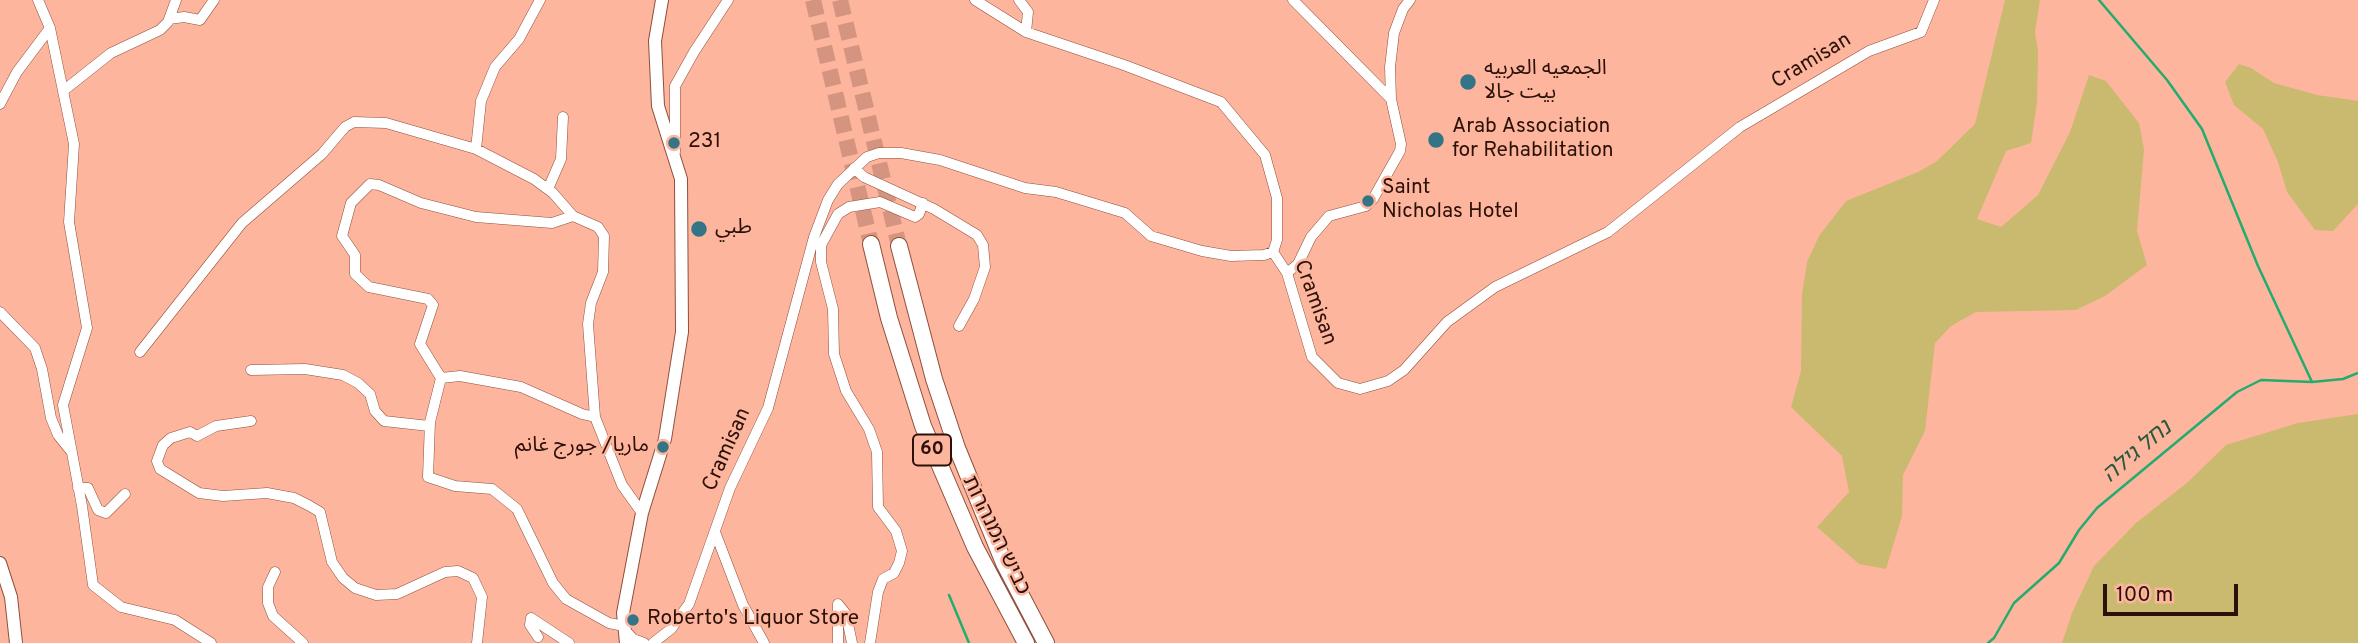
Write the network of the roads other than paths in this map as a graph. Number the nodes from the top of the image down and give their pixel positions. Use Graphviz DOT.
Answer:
graph roads {
  1 [pos="38,0"];
  2 [pos="176,0"];
  3 [pos="214,0"];
  4 [pos="540,0"];
  5 [pos="662,0"];
  6 [pos="728,0"];
  7 [pos="975,0"];
  8 [pos="1018,0"];
  9 [pos="1293,0"];
  10 [pos="1410,0"];
  11 [pos="1934,0"];
  12 [pos="169,19"];
  13 [pos="50,28"];
  14 [pos="1026,32"];
  15 [pos="63,91"];
  16 [pos="1391,99"];
  17 [pos="0,104"];
  18 [pos="563,117"];
  19 [pos="476,149"];
  20 [pos="676,155"];
  21 [pos="854,168"];
  22 [pos="548,189"];
  23 [pos="923,203"];
  24 [pos="573,216"];
  25 [pos="871,244"];
  26 [pos="899,246"];
  27 [pos="1273,252"];
  28 [pos="1287,273"];
  29 [pos="0,312"];
  30 [pos="959,326"];
  31 [pos="140,352"];
  32 [pos="251,370"];
  33 [pos="441,378"];
  34 [pos="595,417"];
  35 [pos="251,421"];
  36 [pos="429,426"];
  37 [pos="71,450"];
  38 [pos="78,488"];
  39 [pos="125,494"];
  40 [pos="642,513"];
  41 [pos="715,532"];
  42 [pos="0,563"];
  43 [pos="275,572"];
  44 [pos="625,635"];
  45 [pos="538,637"];
  46 [pos="16,643"];
  47 [pos="211,643"];
  48 [pos="303,643"];
  49 [pos="477,643"];
  50 [pos="569,643"];
  51 [pos="632,643"];
  52 [pos="651,643"];
  53 [pos="764,643"];
  54 [pos="838,643"];
  55 [pos="852,643"];
  56 [pos="870,643"];
  57 [pos="1026,643"];
  58 [pos="1046,643"];
  1 -- 13 [label="street"];
  2 -- 12 [label="street"];
  3 -- 12 [label="street"];
  4 -- 19 [label="street"];
  5 -- 20 [label="street"];
  6 -- 20 [label="street"];
  7 -- 14 [label="street"];
  8 -- 14 [label="street"];
  9 -- 16 [label="street"];
  10 -- 16 [label="street"];
  11 -- 28 [label="street, Cramisan"];
  12 -- 15 [label="street"];
  13 -- 15 [label="street"];
  13 -- 17 [label="street"];
  14 -- 27 [label="street"];
  15 -- 37 [label="street"];
  16 -- 28 [label="street"];
  18 -- 22 [label="street"];
  19 -- 22 [label="street"];
  19 -- 31 [label="street"];
  20 -- 40 [label="street"];
  21 -- 23 [label="street"];
  21 -- 27 [label="street, Cramisan"];
  21 -- 41 [label="street, Cramisan"];
  22 -- 24 [label="street"];
  23 -- 30 [label="street"];
  23 -- 56 [label="street"];
  24 -- 33 [label="street"];
  24 -- 34 [label="street"];
  25 -- 57 [label="highway, כביש המנהרות / 60"];
  26 -- 58 [label="highway, כביש המנהרות / 60"];
  27 -- 28 [label="street, Cramisan"];
  29 -- 37 [label="street"];
  32 -- 36 [label="street"];
  33 -- 34 [label="street"];
  33 -- 36 [label="street"];
  34 -- 40 [label="street"];
  35 -- 49 [label="street"];
  36 -- 44 [label="street"];
  37 -- 38 [label="street"];
  38 -- 39 [label="street"];
  38 -- 47 [label="street"];
  40 -- 44 [label="street"];
  41 -- 52 [label="street, Cramisan"];
  41 -- 53 [label="street"];
  42 -- 46 [label="street"];
  43 -- 48 [label="street"];
  44 -- 51 [label="street"];
  44 -- 52 [label="street"];
  45 -- 50 [label="street"];
  54 -- 55 [label="street"];
}
